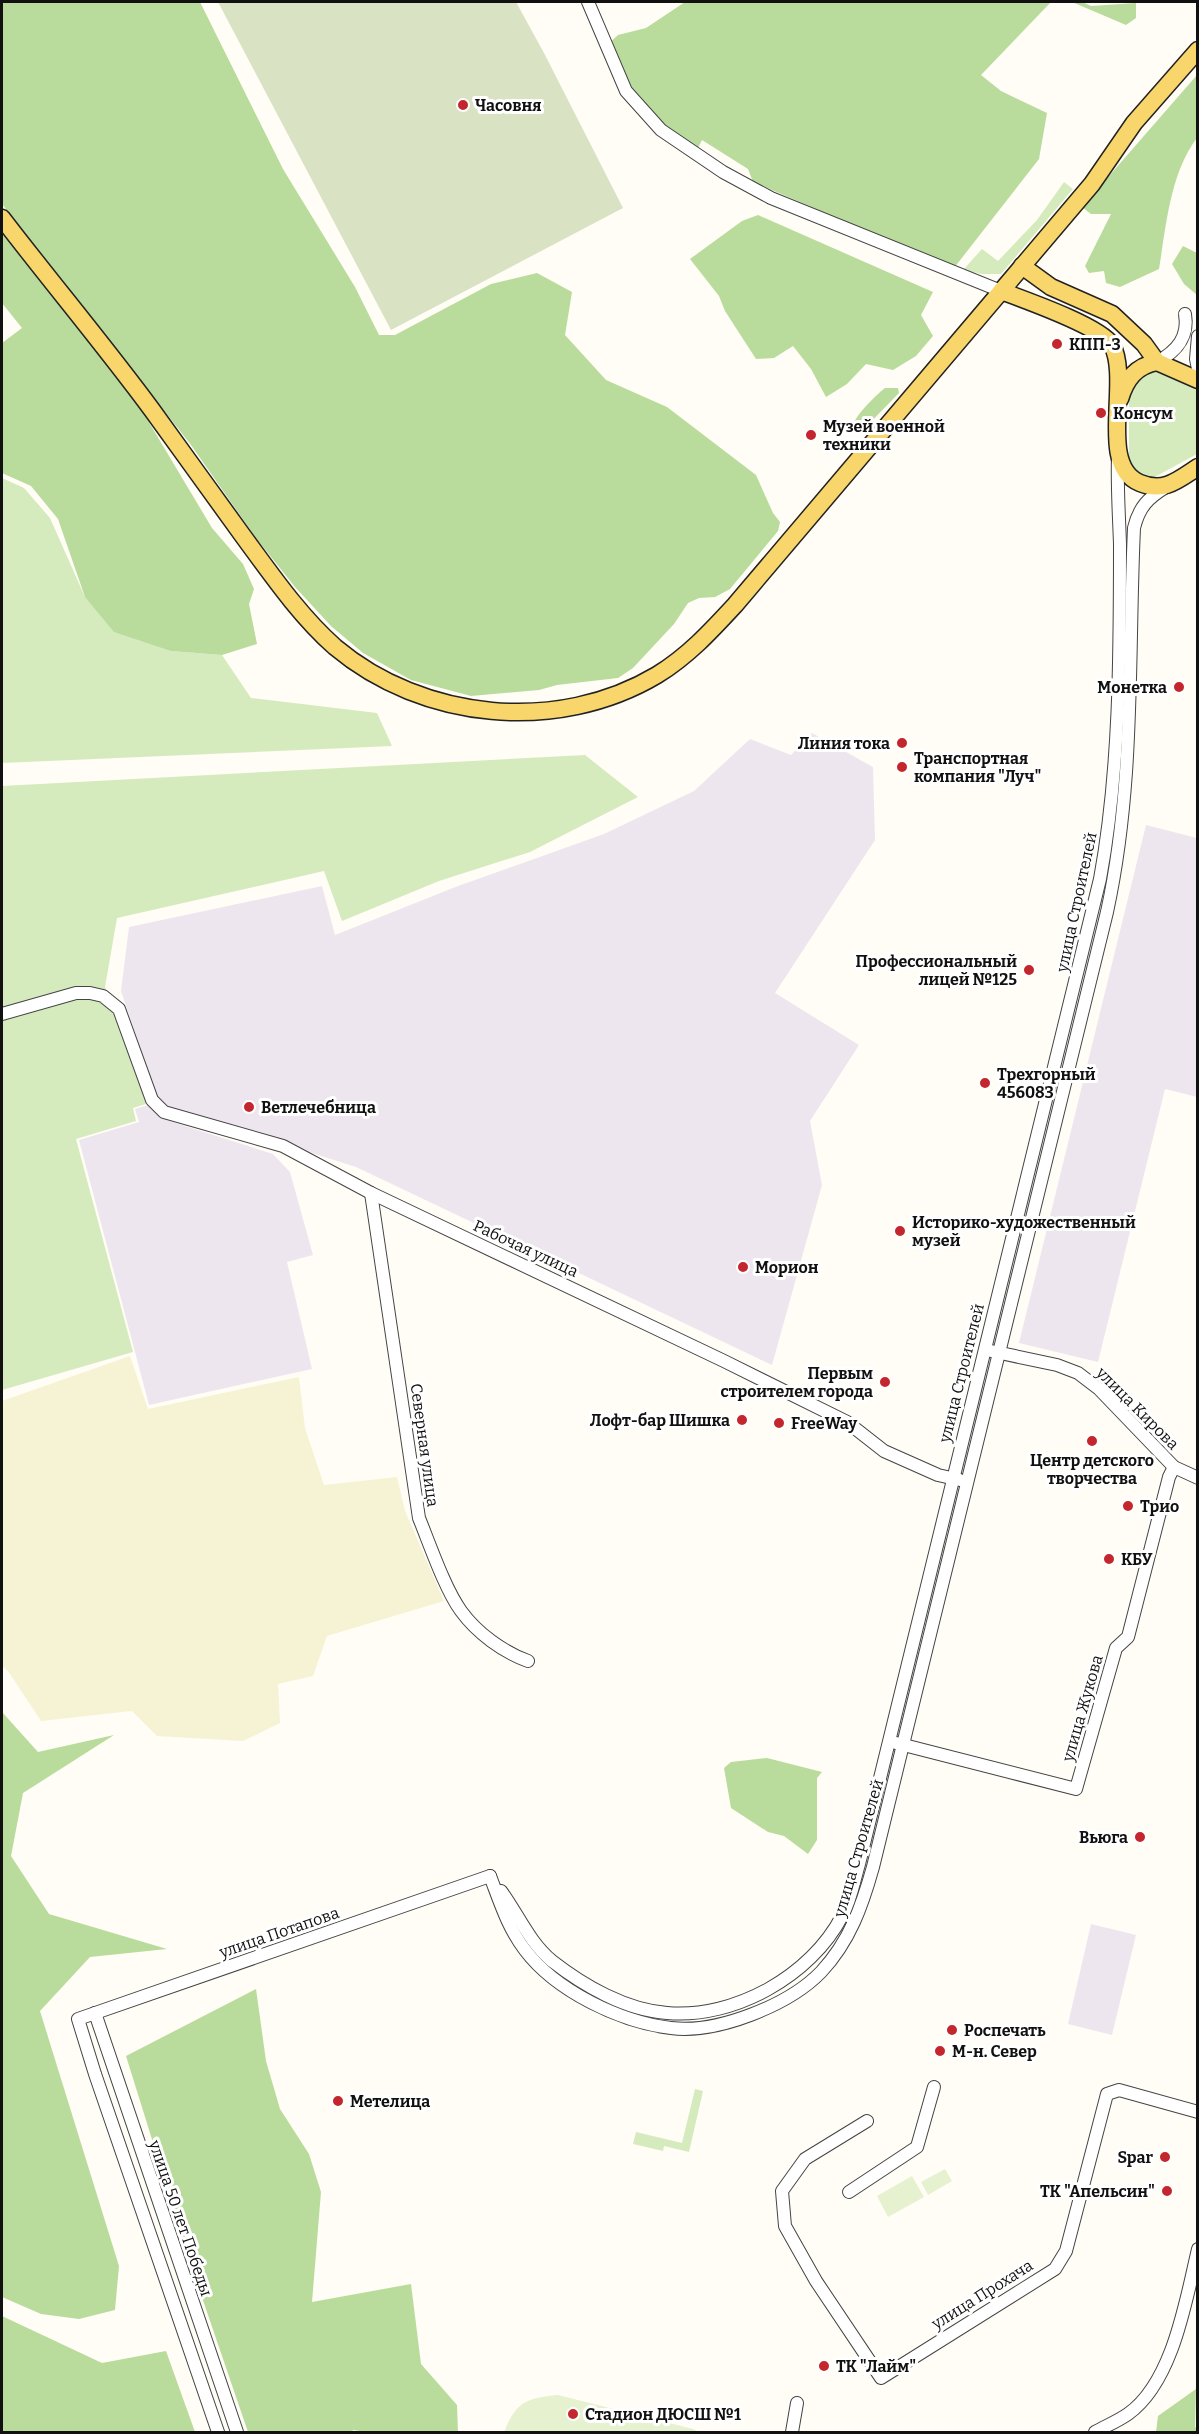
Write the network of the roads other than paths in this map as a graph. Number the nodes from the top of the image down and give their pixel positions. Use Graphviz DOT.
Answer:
graph roads {
  1 [pos="588,2"];
  2 [pos="1197,50"];
  3 [pos="2,218"];
  4 [pos="1022,266"];
  5 [pos="1001,291"];
  6 [pos="1197,318"];
  7 [pos="1197,336"];
  8 [pos="1157,362"];
  9 [pos="1197,369"];
  10 [pos="1197,380"];
  11 [pos="1118,406"];
  12 [pos="1118,450"];
  13 [pos="1197,467"];
  14 [pos="1168,486"];
  15 [pos="2,1014"];
  16 [pos="371,1193"];
  17 [pos="984,1349"];
  18 [pos="998,1353"];
  19 [pos="1173,1467"];
  20 [pos="952,1478"];
  21 [pos="1197,1478"];
  22 [pos="967,1482"];
  23 [pos="528,1661"];
  24 [pos="888,1742"];
  25 [pos="903,1744"];
  26 [pos="490,1876"];
  27 [pos="627,2004"];
  28 [pos="95,2013"];
  29 [pos="620,2016"];
  30 [pos="78,2019"];
  31 [pos="934,2087"];
  32 [pos="1197,2112"];
  33 [pos="867,2121"];
  34 [pos="849,2192"];
  35 [pos="1197,2249"];
  36 [pos="797,2403"];
  37 [pos="218,2433"];
  38 [pos="237,2433"];
  39 [pos="792,2433"];
  40 [pos="1095,2433"];
  1 -- 5 [label="street"];
  2 -- 4 [label="main road"];
  3 -- 5 [label="main road"];
  4 -- 5 [label="main road"];
  4 -- 8 [label="main road"];
  5 -- 11 [label="main road"];
  6 -- 8 [label="street"];
  7 -- 9 [label="street"];
  8 -- 10 [label="main road"];
  8 -- 11 [label="main road"];
  11 -- 12 [label="main road"];
  12 -- 14 [label="main road"];
  12 -- 17 [label="street, улица Строителей"];
  13 -- 14 [label="main road"];
  14 -- 18 [label="street, улица Строителей"];
  15 -- 16 [label="street, Рабочая улица"];
  16 -- 20 [label="street, Рабочая улица"];
  16 -- 23 [label="street, Северная улица"];
  17 -- 18 [label="street, улица Кирова"];
  17 -- 20 [label="street, улица Строителей"];
  18 -- 19 [label="street, улица Кирова"];
  18 -- 22 [label="street, улица Строителей"];
  19 -- 21 [label="street, улица Кирова"];
  19 -- 25 [label="street, улица Жукова"];
  20 -- 22 [label="street, Рабочая улица"];
  20 -- 24 [label="street, улица Строителей"];
  22 -- 25 [label="street, улица Строителей"];
  24 -- 25 [label="street"];
  24 -- 27 [label="street, улица Строителей"];
  25 -- 29 [label="street, улица Строителей"];
  26 -- 27 [label="street, улица Строителей"];
  26 -- 28 [label="street, улица Потапова"];
  26 -- 29 [label="street, улица Строителей"];
  27 -- 29 [label="street"];
  28 -- 30 [label="street, улица Потапова"];
  28 -- 38 [label="street, улица 50 лет Победы"];
  30 -- 37 [label="street, улица 50 лет Победы"];
  31 -- 34 [label="street"];
  32 -- 33 [label="street, улица Прохача"];
  35 -- 40 [label="street"];
  36 -- 39 [label="street"];
}
